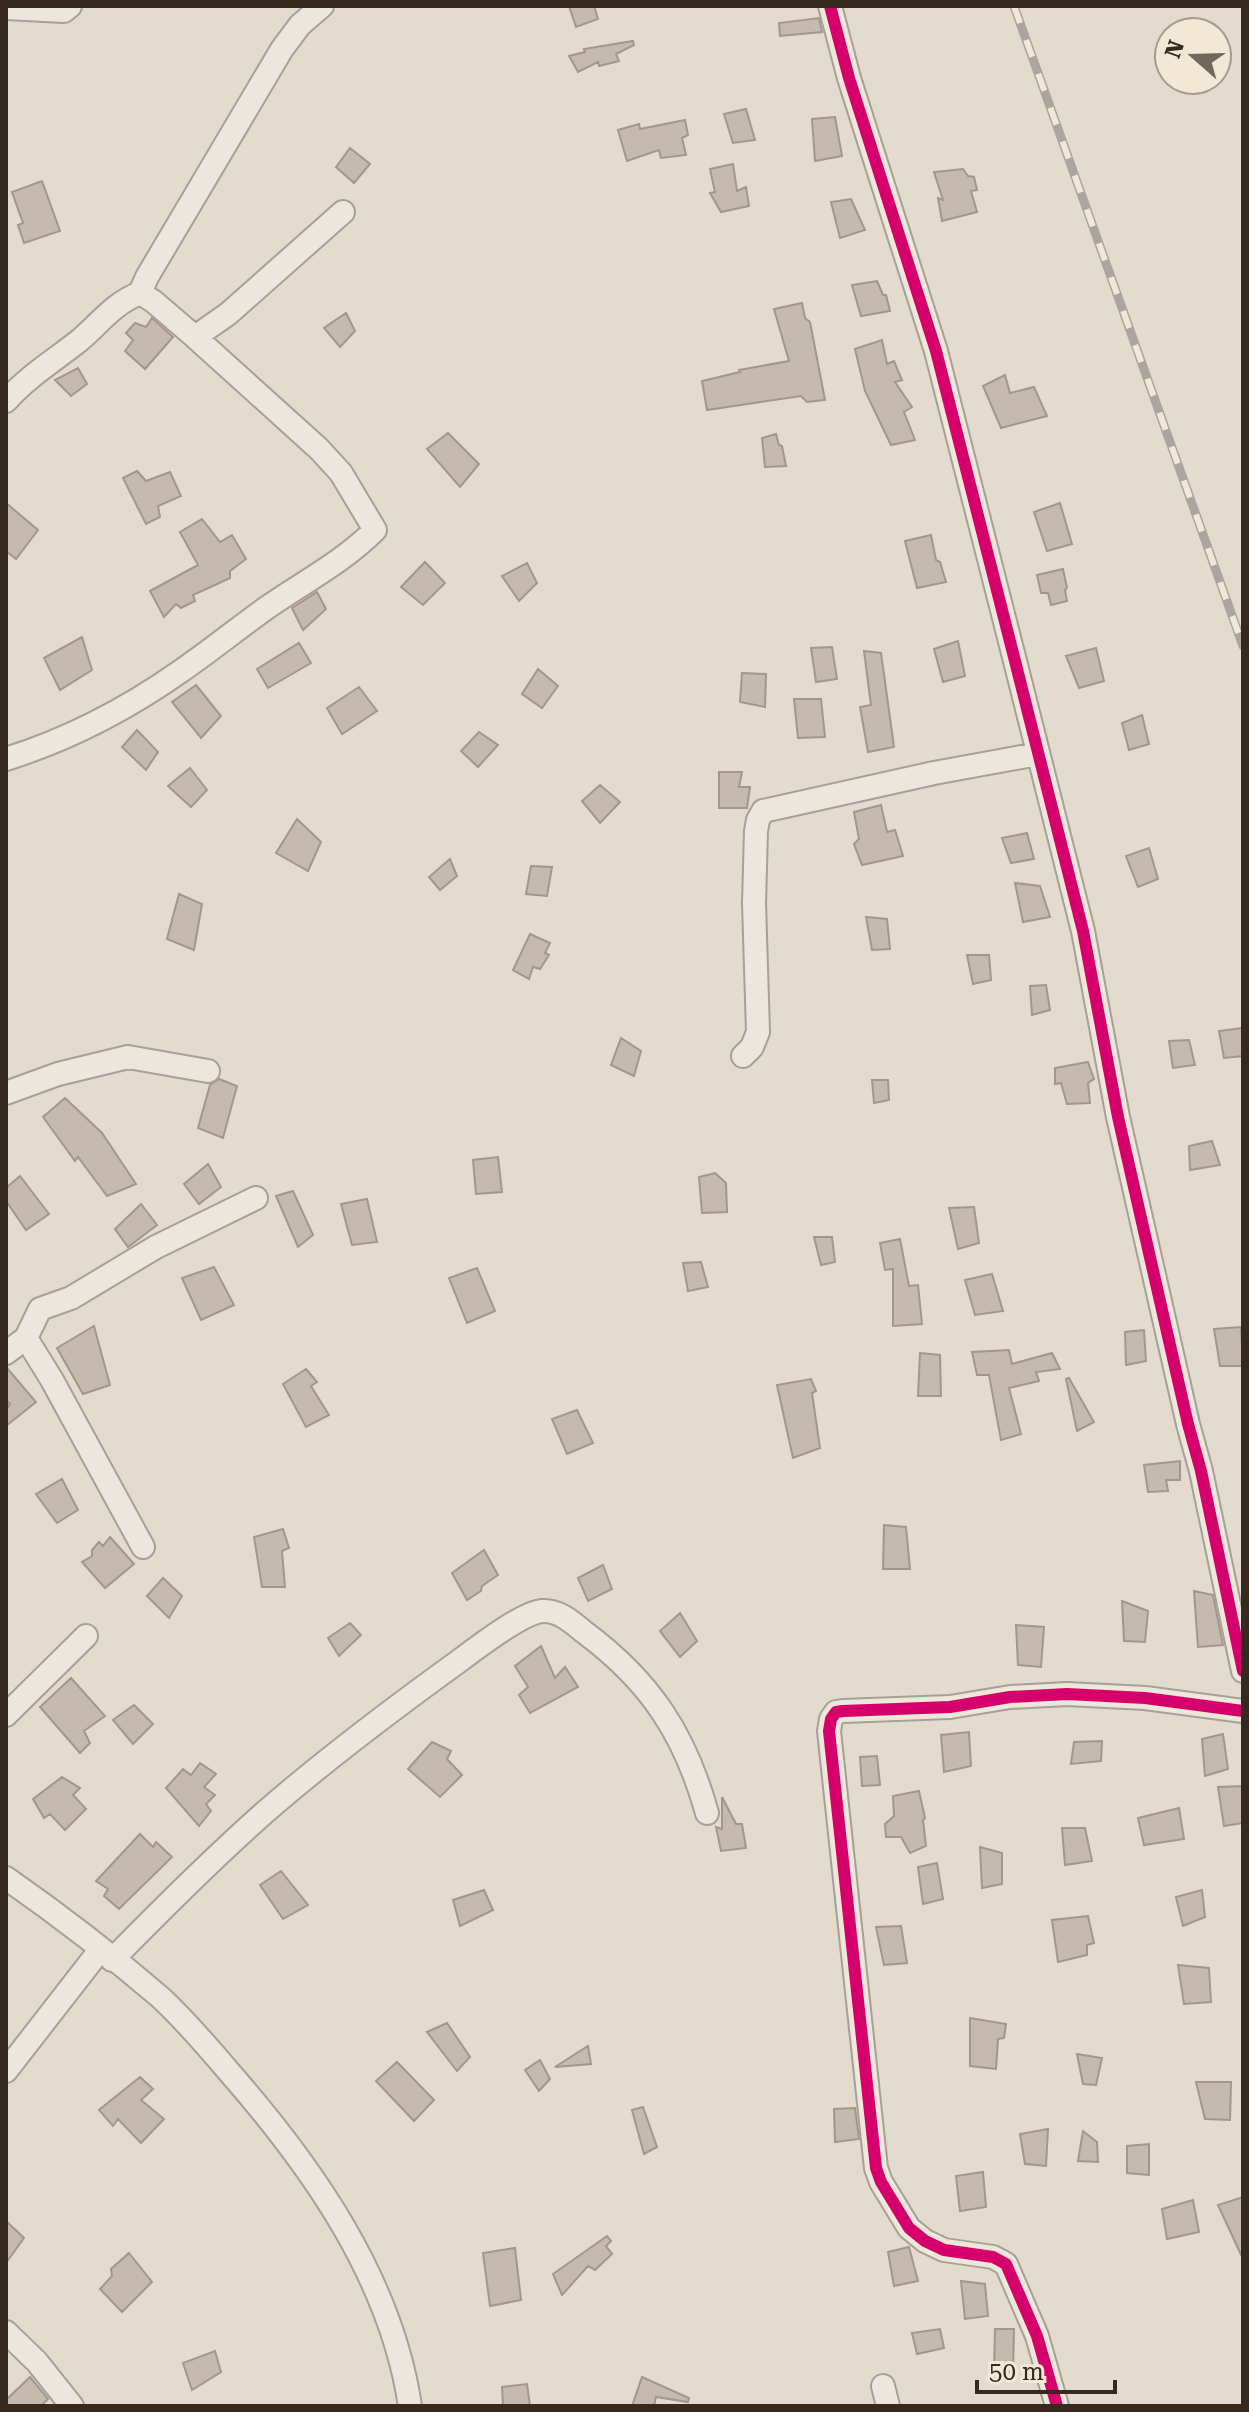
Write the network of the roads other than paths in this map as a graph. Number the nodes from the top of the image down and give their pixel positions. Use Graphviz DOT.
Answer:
graph roads {
  1 [pos="70,6"];
  2 [pos="322,6"];
  3 [pos="830,6"];
  4 [pos="6,8"];
  5 [pos="343,212"];
  6 [pos="140,293"];
  7 [pos="195,337"];
  8 [pos="6,401"];
  9 [pos="1038,754"];
  10 [pos="6,759"];
  11 [pos="743,1056"];
  12 [pos="208,1071"];
  13 [pos="6,1093"];
  14 [pos="256,1198"];
  15 [pos="26,1338"];
  16 [pos="6,1353"];
  17 [pos="143,1547"];
  18 [pos="86,1636"];
  19 [pos="1243,1671"];
  20 [pos="1243,1711"];
  21 [pos="6,1715"];
  22 [pos="707,1813"];
  23 [pos="6,1878"];
  24 [pos="106,1955"];
  25 [pos="6,2071"];
  26 [pos="6,2332"];
  27 [pos="72,2406"];
  28 [pos="410,2406"];
  29 [pos="1057,2406"];
  1 -- 4 [label="street"];
  2 -- 6 [label="street"];
  3 -- 9 [label="street"];
  5 -- 7 [label="street"];
  6 -- 7 [label="street"];
  6 -- 8 [label="street"];
  7 -- 10 [label="street"];
  9 -- 11 [label="street"];
  9 -- 19 [label="street"];
  12 -- 13 [label="street"];
  14 -- 15 [label="street"];
  15 -- 16 [label="street"];
  15 -- 17 [label="street"];
  18 -- 21 [label="street"];
  20 -- 29 [label="street"];
  22 -- 24 [label="street"];
  23 -- 24 [label="street"];
  24 -- 25 [label="street"];
  24 -- 28 [label="street"];
  26 -- 27 [label="street"];
}
